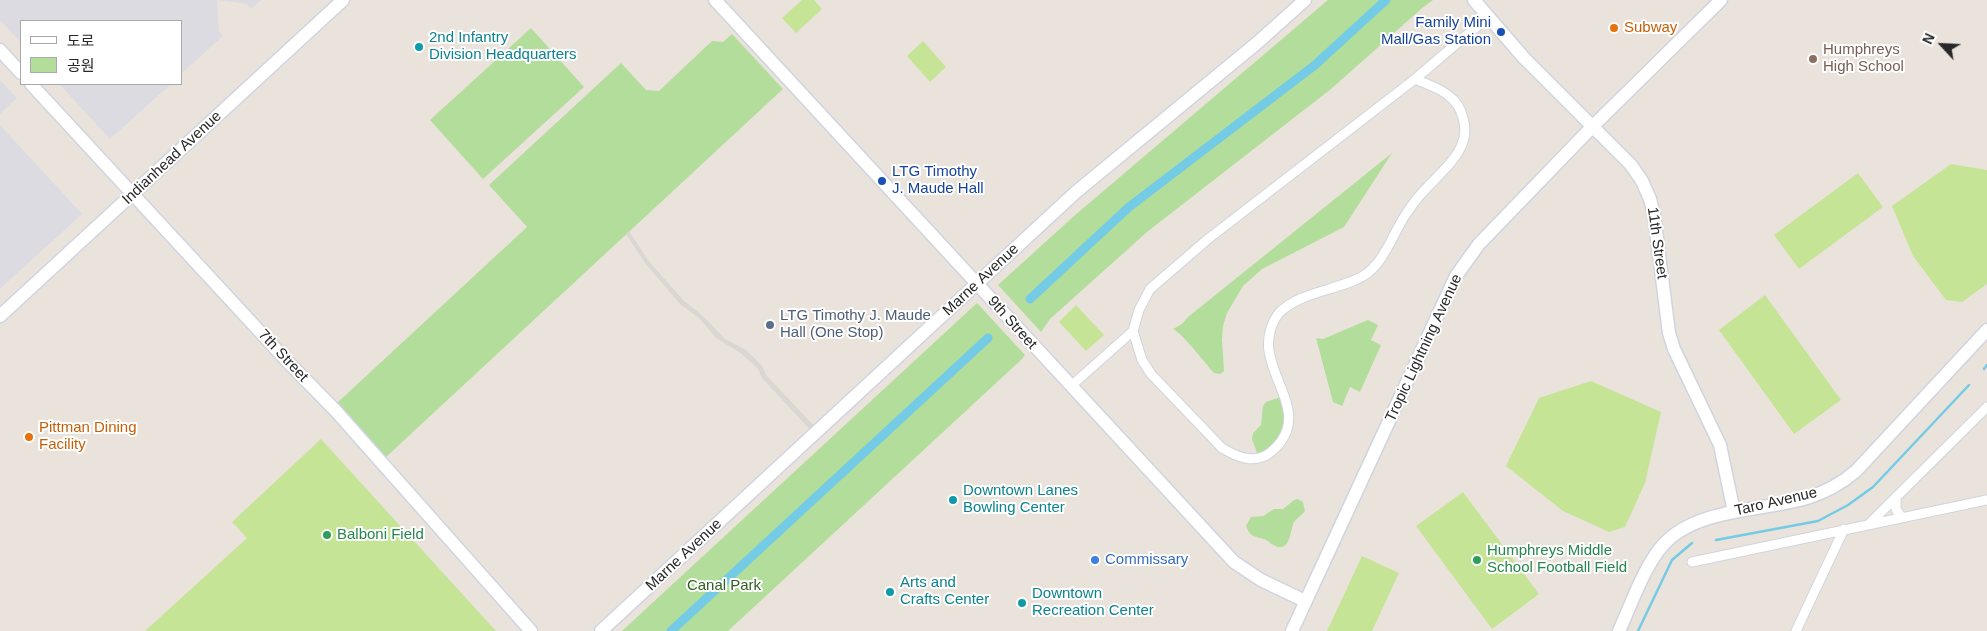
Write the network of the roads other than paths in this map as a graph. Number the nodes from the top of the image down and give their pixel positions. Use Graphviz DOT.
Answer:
graph roads {
  1 [pos="343,0"];
  2 [pos="715,0"];
  3 [pos="1305,0"];
  4 [pos="1474,0"];
  5 [pos="1721,0"];
  6 [pos="1488,17"];
  7 [pos="0,50"];
  8 [pos="20,72"];
  9 [pos="1415,79"];
  10 [pos="32,85"];
  11 [pos="1592,127"];
  12 [pos="133,194"];
  13 [pos="977,284"];
  14 [pos="0,316"];
  15 [pos="1987,330"];
  16 [pos="1133,331"];
  17 [pos="1070,386"];
  18 [pos="1987,406"];
  19 [pos="1896,497"];
  20 [pos="1987,500"];
  21 [pos="1734,512"];
  22 [pos="1901,517"];
  23 [pos="1869,524"];
  24 [pos="1844,529"];
  25 [pos="1692,562"];
  26 [pos="1305,601"];
  27 [pos="531,631"];
  28 [pos="601,631"];
  29 [pos="1292,631"];
  30 [pos="1619,631"];
  31 [pos="1796,631"];
  1 -- 12 [label="street, Indianhead Avenue"];
  2 -- 13 [label="street, 9th Street"];
  3 -- 13 [label="street, Marne Avenue"];
  4 -- 6 [label="street, 11th Street"];
  5 -- 11 [label="street, Tropic Lightning Avenue"];
  6 -- 9 [label="street"];
  6 -- 11 [label="street, 11th Street"];
  7 -- 8 [label="street"];
  9 -- 16 [label="street"];
  9 -- 16 [label="street"];
  10 -- 12 [label="street, 7th Street"];
  11 -- 21 [label="street, 11th Street"];
  11 -- 26 [label="street, Tropic Lightning Avenue"];
  12 -- 14 [label="street, Indianhead Avenue"];
  12 -- 27 [label="street, 7th Street"];
  13 -- 17 [label="street, 9th Street"];
  13 -- 28 [label="street, Marne Avenue"];
  15 -- 21 [label="street, Taro Avenue"];
  16 -- 17 [label="street"];
  17 -- 26 [label="street, 9th Street"];
  18 -- 19 [label="street"];
  19 -- 22 [label="street"];
  19 -- 23 [label="street"];
  20 -- 22 [label="street"];
  21 -- 30 [label="street, Taro Avenue"];
  22 -- 23 [label="street"];
  23 -- 24 [label="street"];
  24 -- 25 [label="street"];
  24 -- 31 [label="street"];
  26 -- 29 [label="street, Tropic Lightning Avenue"];
}
